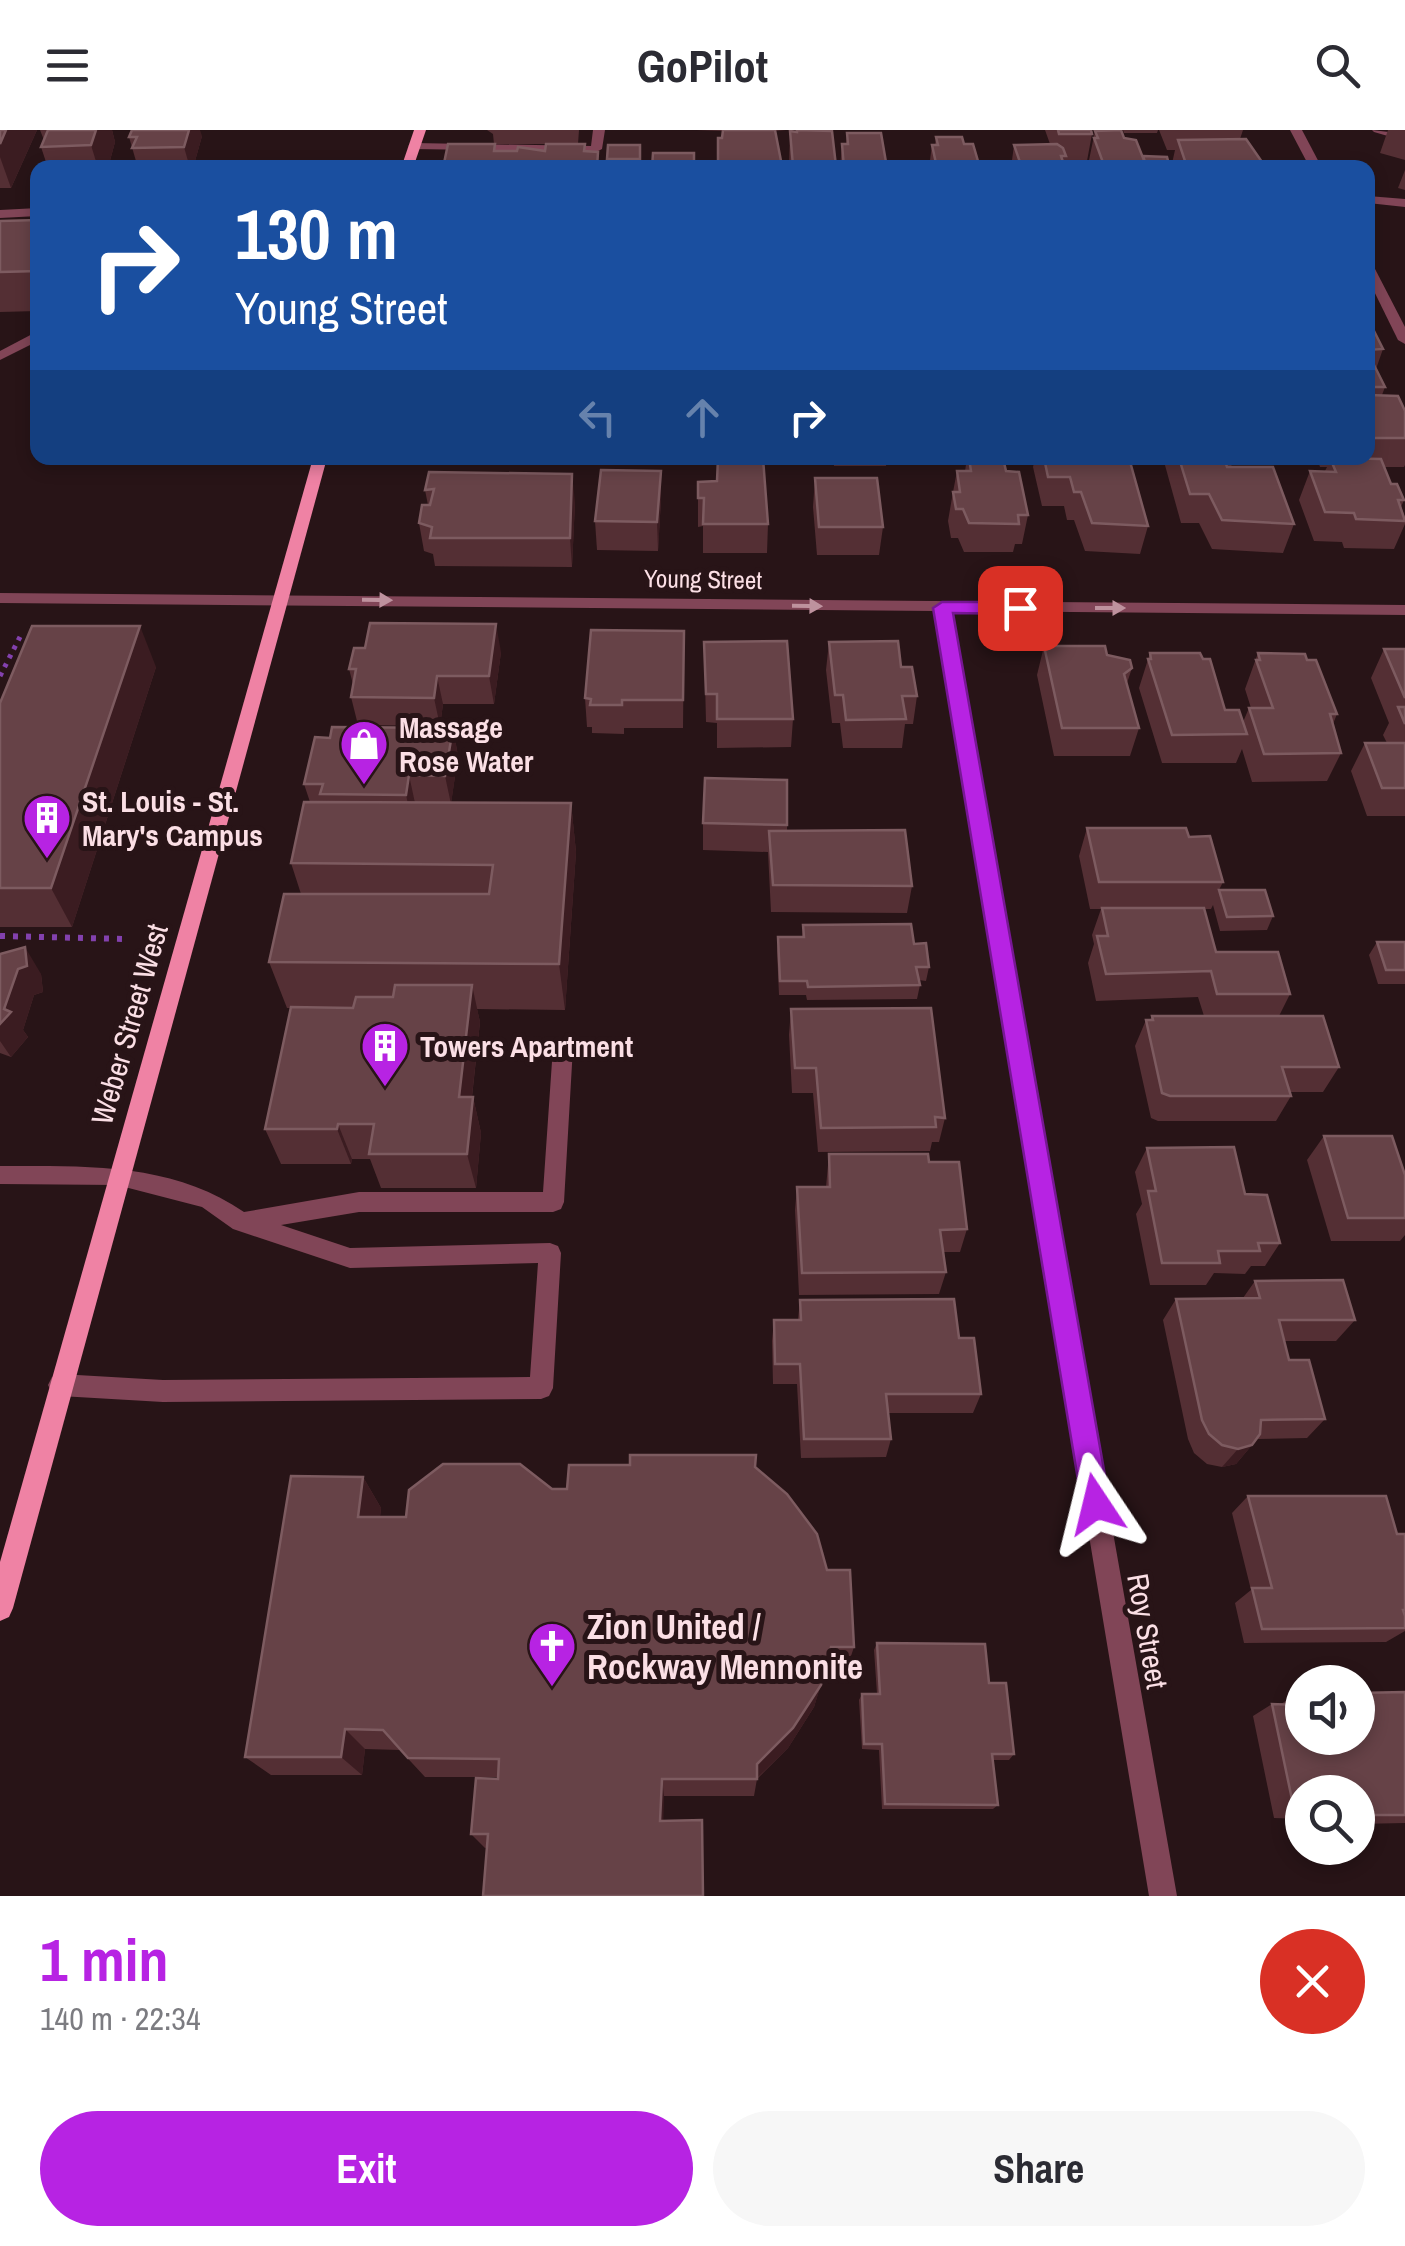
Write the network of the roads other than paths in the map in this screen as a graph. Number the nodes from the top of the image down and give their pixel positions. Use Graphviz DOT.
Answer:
graph roads {
  1 [pos="420,130"];
  2 [pos="599,130"];
  3 [pos="1296,130"];
  4 [pos="1378,130"];
  5 [pos="1405,138"];
  6 [pos="414,146"];
  7 [pos="410,160"];
  8 [pos="1312,160"];
  9 [pos="1375,201"];
  10 [pos="1405,203"];
  11 [pos="30,212"];
  12 [pos="0,214"];
  13 [pos="1375,281"];
  14 [pos="30,340"];
  15 [pos="1405,340"];
  16 [pos="0,356"];
  17 [pos="318,465"];
  18 [pos="0,598"];
  19 [pos="280,599"];
  20 [pos="942,608"];
  21 [pos="1405,610"];
  22 [pos="563,1047"];
  23 [pos="0,1174"];
  24 [pos="117,1176"];
  25 [pos="241,1222"];
  26 [pos="60,1385"];
  27 [pos="0,1608"];
  28 [pos="1164,1896"];
  1 -- 6 [label="main road"];
  2 -- 6 [label="street"];
  3 -- 8 [label="street"];
  4 -- 5 [label="street"];
  6 -- 7 [label="main road"];
  9 -- 10 [label="street"];
  11 -- 12 [label="street"];
  13 -- 15 [label="street"];
  14 -- 16 [label="street"];
  17 -- 19 [label="main road, Weber Street West"];
  18 -- 19 [label="street, Young Street"];
  19 -- 20 [label="street, Young Street, one-way"];
  19 -- 24 [label="main road, Weber Street West"];
  20 -- 21 [label="street, Young Street, one-way"];
  20 -- 28 [label="street, Roy Street"];
  22 -- 25 [label="street"];
  23 -- 24 [label="street"];
  24 -- 25 [label="street"];
  24 -- 26 [label="main road, Weber Street West"];
  25 -- 26 [label="street"];
  26 -- 27 [label="main road, Weber Street West"];
}
